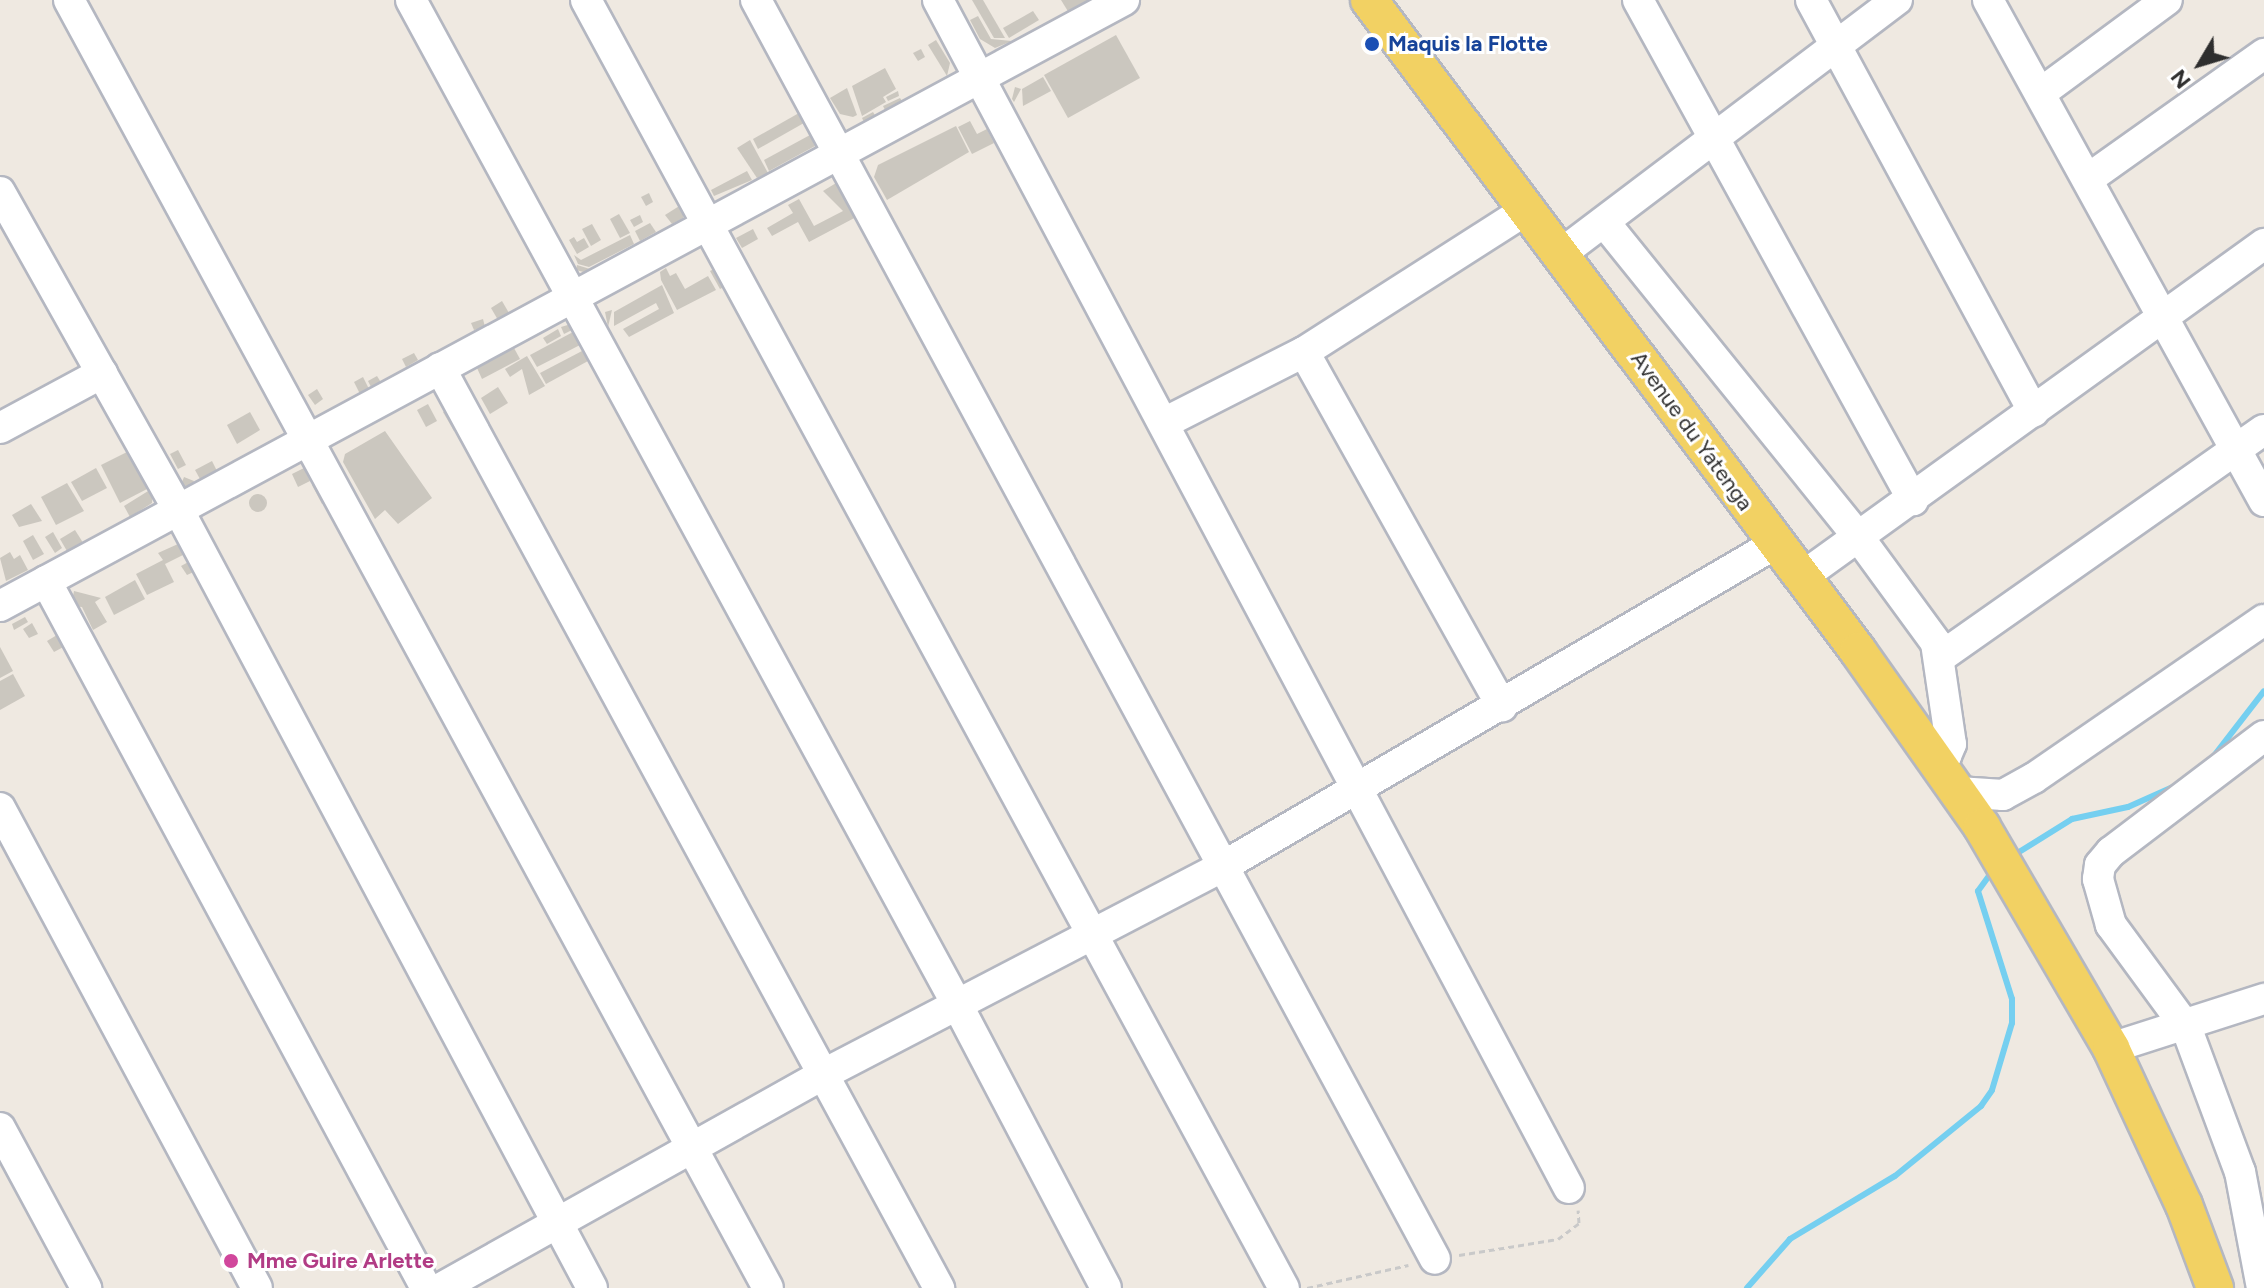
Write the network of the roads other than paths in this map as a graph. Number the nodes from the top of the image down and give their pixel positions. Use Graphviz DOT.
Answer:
graph roads {
  1 [pos="69,0"];
  2 [pos="411,0"];
  3 [pos="586,0"];
  4 [pos="756,0"];
  5 [pos="938,0"];
  6 [pos="1124,0"];
  7 [pos="1369,0"];
  8 [pos="1638,0"];
  9 [pos="1811,0"];
  10 [pos="1897,0"];
  11 [pos="1988,0"];
  12 [pos="2167,0"];
  13 [pos="1835,46"];
  14 [pos="2264,54"];
  15 [pos="981,77"];
  16 [pos="2042,92"];
  17 [pos="1715,141"];
  18 [pos="839,153"];
  19 [pos="2088,179"];
  20 [pos="0,192"];
  21 [pos="1529,208"];
  22 [pos="710,223"];
  23 [pos="1605,223"];
  24 [pos="2264,244"];
  25 [pos="1562,253"];
  26 [pos="572,297"];
  27 [pos="2163,317"];
  28 [pos="1304,352"];
  29 [pos="440,368"];
  30 [pos="102,373"];
  31 [pos="2034,412"];
  32 [pos="1164,423"];
  33 [pos="0,428"];
  34 [pos="2264,430"];
  35 [pos="309,439"];
  36 [pos="2236,449"];
  37 [pos="1913,500"];
  38 [pos="2264,501"];
  39 [pos="178,509"];
  40 [pos="1860,539"];
  41 [pos="1775,544"];
  42 [pos="1802,577"];
  43 [pos="46,581"];
  44 [pos="0,606"];
  45 [pos="2264,620"];
  46 [pos="1942,656"];
  47 [pos="1502,706"];
  48 [pos="2264,736"];
  49 [pos="1922,740"];
  50 [pos="1357,790"];
  51 [pos="1958,792"];
  52 [pos="0,808"];
  53 [pos="1222,867"];
  54 [pos="1093,935"];
  55 [pos="2264,999"];
  56 [pos="958,1006"];
  57 [pos="2186,1027"];
  58 [pos="2111,1048"];
  59 [pos="826,1073"];
  60 [pos="0,1128"];
  61 [pos="695,1148"];
  62 [pos="2252,1168"];
  63 [pos="1569,1188"];
  64 [pos="557,1220"];
  65 [pos="1435,1259"];
  66 [pos="86,1288"];
  67 [pos="257,1288"];
  68 [pos="426,1288"];
  69 [pos="441,1288"];
  70 [pos="592,1288"];
  71 [pos="768,1288"];
  72 [pos="939,1288"];
  73 [pos="1106,1288"];
  74 [pos="1284,1288"];
  75 [pos="2215,1288"];
  76 [pos="2262,1288"];
  1 -- 35 [label="street"];
  2 -- 26 [label="street"];
  3 -- 22 [label="street"];
  4 -- 18 [label="street"];
  5 -- 15 [label="street"];
  6 -- 15 [label="street"];
  7 -- 21 [label="main road, Avenue du Yatenga"];
  8 -- 17 [label="street"];
  9 -- 13 [label="street"];
  10 -- 13 [label="street"];
  11 -- 16 [label="street"];
  12 -- 16 [label="street"];
  13 -- 17 [label="street"];
  13 -- 31 [label="street"];
  14 -- 19 [label="street"];
  15 -- 18 [label="street"];
  15 -- 32 [label="street"];
  16 -- 19 [label="street"];
  17 -- 23 [label="street"];
  17 -- 37 [label="street"];
  18 -- 22 [label="street"];
  18 -- 53 [label="street"];
  19 -- 27 [label="street"];
  20 -- 30 [label="street"];
  21 -- 25 [label="main road, Avenue du Yatenga"];
  21 -- 28 [label="street"];
  22 -- 26 [label="street"];
  22 -- 54 [label="street"];
  23 -- 25 [label="street"];
  23 -- 40 [label="street"];
  24 -- 27 [label="street"];
  25 -- 41 [label="main road, Avenue du Yatenga"];
  26 -- 29 [label="street"];
  26 -- 56 [label="street"];
  27 -- 31 [label="street"];
  27 -- 36 [label="street"];
  28 -- 32 [label="street"];
  28 -- 47 [label="street"];
  29 -- 35 [label="street"];
  29 -- 59 [label="street"];
  30 -- 33 [label="street"];
  30 -- 39 [label="street"];
  31 -- 37 [label="street"];
  32 -- 50 [label="street"];
  34 -- 36 [label="street"];
  35 -- 39 [label="street"];
  35 -- 61 [label="street"];
  36 -- 38 [label="street"];
  36 -- 46 [label="street"];
  37 -- 40 [label="street"];
  39 -- 43 [label="street"];
  39 -- 64 [label="street"];
  40 -- 42 [label="street"];
  40 -- 46 [label="street"];
  41 -- 42 [label="main road, Avenue du Yatenga"];
  41 -- 47 [label="street"];
  42 -- 49 [label="main road, Avenue du Yatenga"];
  43 -- 44 [label="street"];
  43 -- 68 [label="street"];
  45 -- 51 [label="street"];
  46 -- 49 [label="street"];
  47 -- 50 [label="street"];
  48 -- 57 [label="street"];
  49 -- 51 [label="main road, Avenue du Yatenga"];
  50 -- 53 [label="street"];
  50 -- 63 [label="street"];
  51 -- 58 [label="main road, Avenue du Yatenga"];
  52 -- 67 [label="street"];
  53 -- 54 [label="street"];
  53 -- 65 [label="street"];
  54 -- 56 [label="street"];
  54 -- 74 [label="street"];
  55 -- 57 [label="street"];
  56 -- 59 [label="street"];
  56 -- 73 [label="street"];
  57 -- 58 [label="street"];
  57 -- 62 [label="street"];
  58 -- 75 [label="main road, Avenue du Yatenga"];
  59 -- 61 [label="street"];
  59 -- 72 [label="street"];
  60 -- 66 [label="street"];
  61 -- 64 [label="street"];
  61 -- 71 [label="street"];
  62 -- 76 [label="street"];
  64 -- 69 [label="street"];
  64 -- 70 [label="street"];
}
